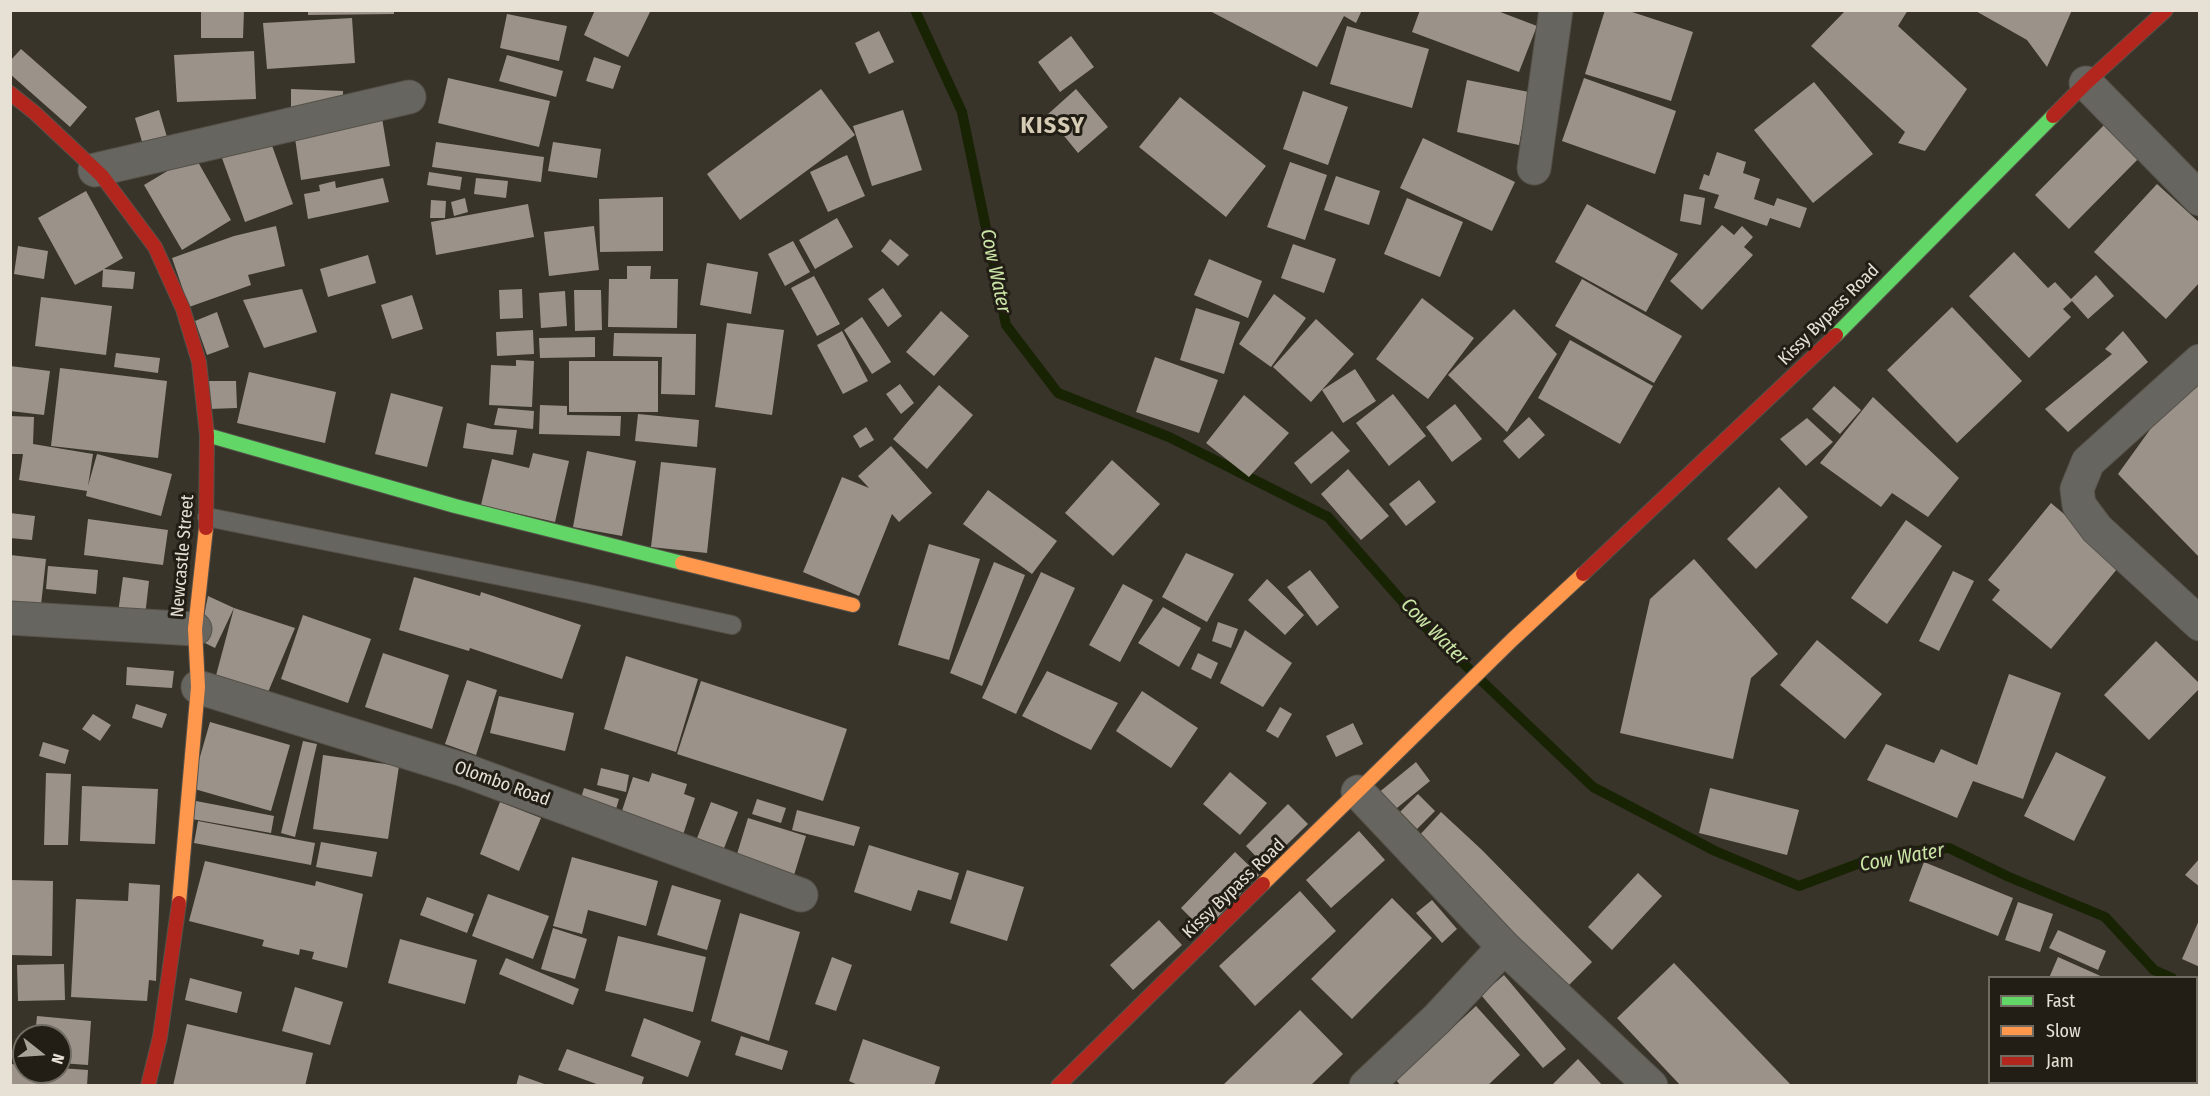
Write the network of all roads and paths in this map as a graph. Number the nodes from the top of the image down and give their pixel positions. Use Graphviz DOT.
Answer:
graph roads {
  1 [pos="1556,10"];
  2 [pos="2166,10"];
  3 [pos="2086,83"];
  4 [pos="10,93"];
  5 [pos="409,97"];
  6 [pos="1534,168"];
  7 [pos="95,170"];
  8 [pos="2199,199"];
  9 [pos="2199,361"];
  10 [pos="207,435"];
  11 [pos="207,517"];
  12 [pos="853,605"];
  13 [pos="10,618"];
  14 [pos="2199,624"];
  15 [pos="732,625"];
  16 [pos="195,629"];
  17 [pos="198,687"];
  18 [pos="1358,792"];
  19 [pos="801,895"];
  20 [pos="1504,947"];
  21 [pos="148,1086"];
  22 [pos="1058,1086"];
  23 [pos="1366,1086"];
  24 [pos="1650,1086"];
  1 -- 6 [label="street"];
  2 -- 3 [label="street, Kissy Bypass Road"];
  3 -- 8 [label="street"];
  3 -- 18 [label="street, Kissy Bypass Road"];
  4 -- 7 [label="street, Newcastle Street"];
  5 -- 7 [label="street"];
  7 -- 10 [label="street, Newcastle Street"];
  9 -- 14 [label="street"];
  10 -- 11 [label="street, Newcastle Street"];
  10 -- 12 [label="street"];
  11 -- 15 [label="lane"];
  11 -- 16 [label="street, Newcastle Street"];
  13 -- 16 [label="street"];
  16 -- 17 [label="street, Newcastle Street"];
  17 -- 19 [label="street, Olombo Road"];
  17 -- 21 [label="street, Newcastle Street"];
  18 -- 20 [label="street"];
  18 -- 22 [label="street, Kissy Bypass Road"];
  20 -- 23 [label="street"];
  20 -- 24 [label="street"];
}
